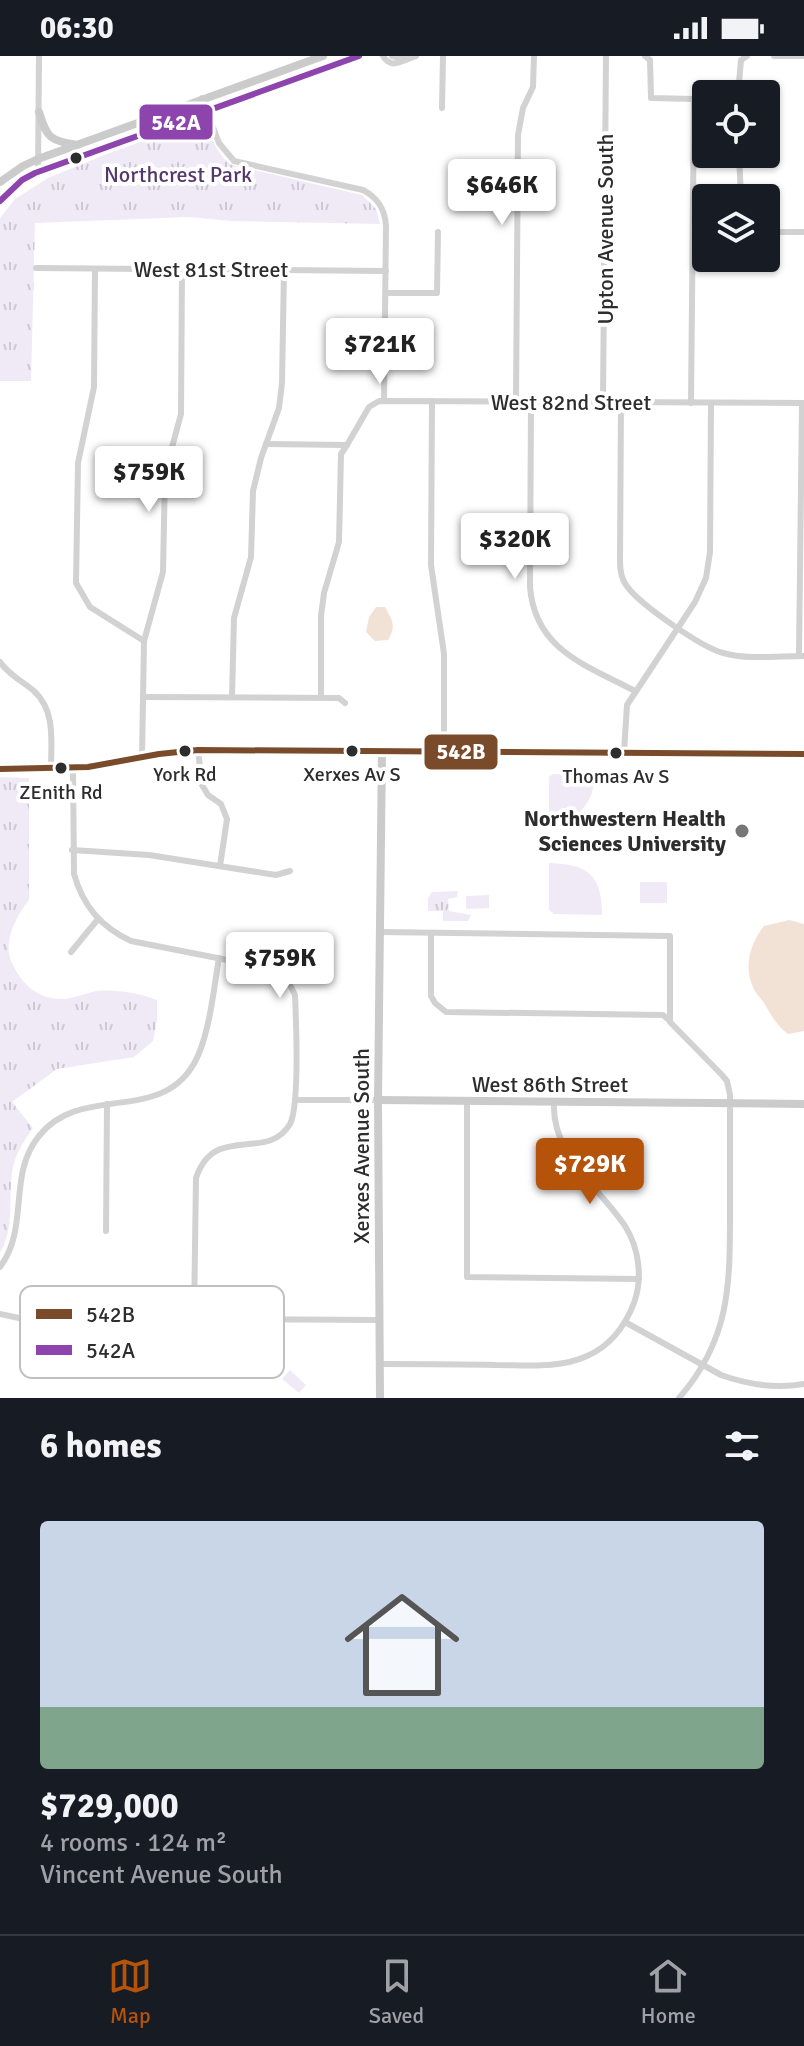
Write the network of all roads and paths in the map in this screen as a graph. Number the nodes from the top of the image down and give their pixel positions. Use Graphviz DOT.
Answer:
graph roads {
  1 [pos="39,56"];
  2 [pos="323,56"];
  3 [pos="359,56"];
  4 [pos="383,56"];
  5 [pos="392,56"];
  6 [pos="416,56"];
  7 [pos="443,56"];
  8 [pos="534,56"];
  9 [pos="606,56"];
  10 [pos="774,56"];
  11 [pos="804,56"];
  12 [pos="648,58"];
  13 [pos="744,58"];
  14 [pos="405,59"];
  15 [pos="740,80"];
  16 [pos="202,98"];
  17 [pos="442,108"];
  18 [pos="207,110"];
  19 [pos="39,112"];
  20 [pos="78,145"];
  21 [pos="38,159"];
  22 [pos="38,172"];
  23 [pos="0,182"];
  24 [pos="0,201"];
  25 [pos="438,232"];
  26 [pos="780,232"];
  27 [pos="804,232"];
  28 [pos="36,268"];
  29 [pos="95,269"];
  30 [pos="182,269"];
  31 [pos="284,270"];
  32 [pos="386,271"];
  33 [pos="386,293"];
  34 [pos="384,400"];
  35 [pos="432,401"];
  36 [pos="516,401"];
  37 [pos="531,402"];
  38 [pos="603,402"];
  39 [pos="621,402"];
  40 [pos="691,403"];
  41 [pos="711,403"];
  42 [pos="803,403"];
  43 [pos="266,444"];
  44 [pos="347,445"];
  45 [pos="678,627"];
  46 [pos="144,641"];
  47 [pos="802,656"];
  48 [pos="0,662"];
  49 [pos="635,691"];
  50 [pos="143,697"];
  51 [pos="232,697"];
  52 [pos="321,698"];
  53 [pos="345,703"];
  54 [pos="198,750"];
  55 [pos="382,750"];
  56 [pos="444,751"];
  57 [pos="624,752"];
  58 [pos="804,754"];
  59 [pos="142,758"];
  60 [pos="73,768"];
  61 [pos="0,769"];
  62 [pos="51,769"];
  63 [pos="72,850"];
  64 [pos="220,866"];
  65 [pos="290,871"];
  66 [pos="98,919"];
  67 [pos="380,932"];
  68 [pos="431,933"];
  69 [pos="71,952"];
  70 [pos="219,958"];
  71 [pos="670,1022"];
  72 [pos="295,1100"];
  73 [pos="378,1100"];
  74 [pos="467,1101"];
  75 [pos="554,1102"];
  76 [pos="730,1103"];
  77 [pos="107,1104"];
  78 [pos="804,1104"];
  79 [pos="106,1231"];
  80 [pos="0,1267"];
  81 [pos="639,1279"];
  82 [pos="194,1286"];
  83 [pos="0,1314"];
  84 [pos="20,1318"];
  85 [pos="284,1319"];
  86 [pos="379,1320"];
  87 [pos="625,1322"];
  88 [pos="379,1364"];
  89 [pos="704,1365"];
  90 [pos="804,1384"];
  91 [pos="380,1398"];
  92 [pos="679,1398"];
  1 -- 19 [label="street"];
  2 -- 16 [label="street"];
  3 -- 18 [label="street"];
  4 -- 14 [label="street"];
  5 -- 14 [label="street"];
  6 -- 14 [label="street"];
  7 -- 17 [label="street"];
  8 -- 36 [label="street"];
  9 -- 38 [label="street, Upton Avenue South"];
  10 -- 11 [label="street"];
  12 -- 40 [label="street"];
  13 -- 15 [label="street"];
  16 -- 18 [label="street"];
  16 -- 20 [label="street"];
  18 -- 22 [label="street"];
  18 -- 32 [label="street"];
  19 -- 20 [label="street"];
  19 -- 21 [label="street"];
  20 -- 21 [label="street"];
  21 -- 22 [label="street"];
  21 -- 23 [label="street"];
  22 -- 24 [label="street"];
  25 -- 33 [label="street"];
  26 -- 27 [label="street"];
  28 -- 29 [label="street, West 81st Street"];
  29 -- 30 [label="street, West 81st Street"];
  29 -- 46 [label="street"];
  30 -- 31 [label="street, West 81st Street"];
  30 -- 46 [label="street"];
  31 -- 32 [label="street, West 81st Street"];
  31 -- 43 [label="street"];
  32 -- 33 [label="street"];
  33 -- 34 [label="street"];
  34 -- 35 [label="street, West 82nd Street"];
  34 -- 44 [label="street"];
  35 -- 36 [label="street, West 82nd Street"];
  35 -- 56 [label="street"];
  36 -- 37 [label="street, West 82nd Street"];
  37 -- 38 [label="street, West 82nd Street"];
  37 -- 49 [label="street"];
  38 -- 39 [label="street, West 82nd Street"];
  39 -- 40 [label="street, West 82nd Street"];
  39 -- 45 [label="street"];
  40 -- 41 [label="street, West 82nd Street"];
  41 -- 42 [label="street, West 82nd Street"];
  41 -- 45 [label="street"];
  42 -- 47 [label="street"];
  43 -- 44 [label="street"];
  43 -- 51 [label="street"];
  44 -- 52 [label="street"];
  45 -- 47 [label="street"];
  45 -- 49 [label="street"];
  46 -- 50 [label="street"];
  48 -- 62 [label="street"];
  49 -- 57 [label="street"];
  50 -- 51 [label="street"];
  50 -- 59 [label="street"];
  51 -- 52 [label="street"];
  52 -- 53 [label="street"];
  54 -- 55 [label="street"];
  54 -- 59 [label="street"];
  54 -- 64 [label="street"];
  55 -- 56 [label="street"];
  55 -- 67 [label="street, Xerxes Avenue South"];
  56 -- 57 [label="street"];
  57 -- 58 [label="street"];
  59 -- 60 [label="street"];
  60 -- 62 [label="street"];
  60 -- 63 [label="street"];
  61 -- 62 [label="street"];
  63 -- 64 [label="street"];
  63 -- 66 [label="street"];
  64 -- 65 [label="street"];
  66 -- 69 [label="street"];
  66 -- 70 [label="street"];
  67 -- 68 [label="street"];
  67 -- 73 [label="street, Xerxes Avenue South"];
  68 -- 71 [label="street"];
  68 -- 71 [label="street"];
  70 -- 72 [label="street"];
  70 -- 77 [label="street"];
  71 -- 76 [label="street"];
  72 -- 73 [label="street, West 86th Street"];
  72 -- 82 [label="street"];
  73 -- 74 [label="street, West 86th Street"];
  73 -- 86 [label="street, Xerxes Avenue South"];
  74 -- 75 [label="street, West 86th Street"];
  74 -- 81 [label="street"];
  75 -- 76 [label="street, West 86th Street"];
  75 -- 81 [label="street"];
  76 -- 78 [label="street, West 86th Street"];
  76 -- 89 [label="street"];
  77 -- 79 [label="street"];
  77 -- 80 [label="street"];
  81 -- 87 [label="street"];
  83 -- 84 [label="street"];
  85 -- 86 [label="street"];
  86 -- 88 [label="street, Xerxes Avenue South"];
  87 -- 88 [label="street"];
  87 -- 89 [label="street"];
  88 -- 91 [label="street, Xerxes Avenue South"];
  89 -- 90 [label="street"];
  89 -- 92 [label="street"];
}
